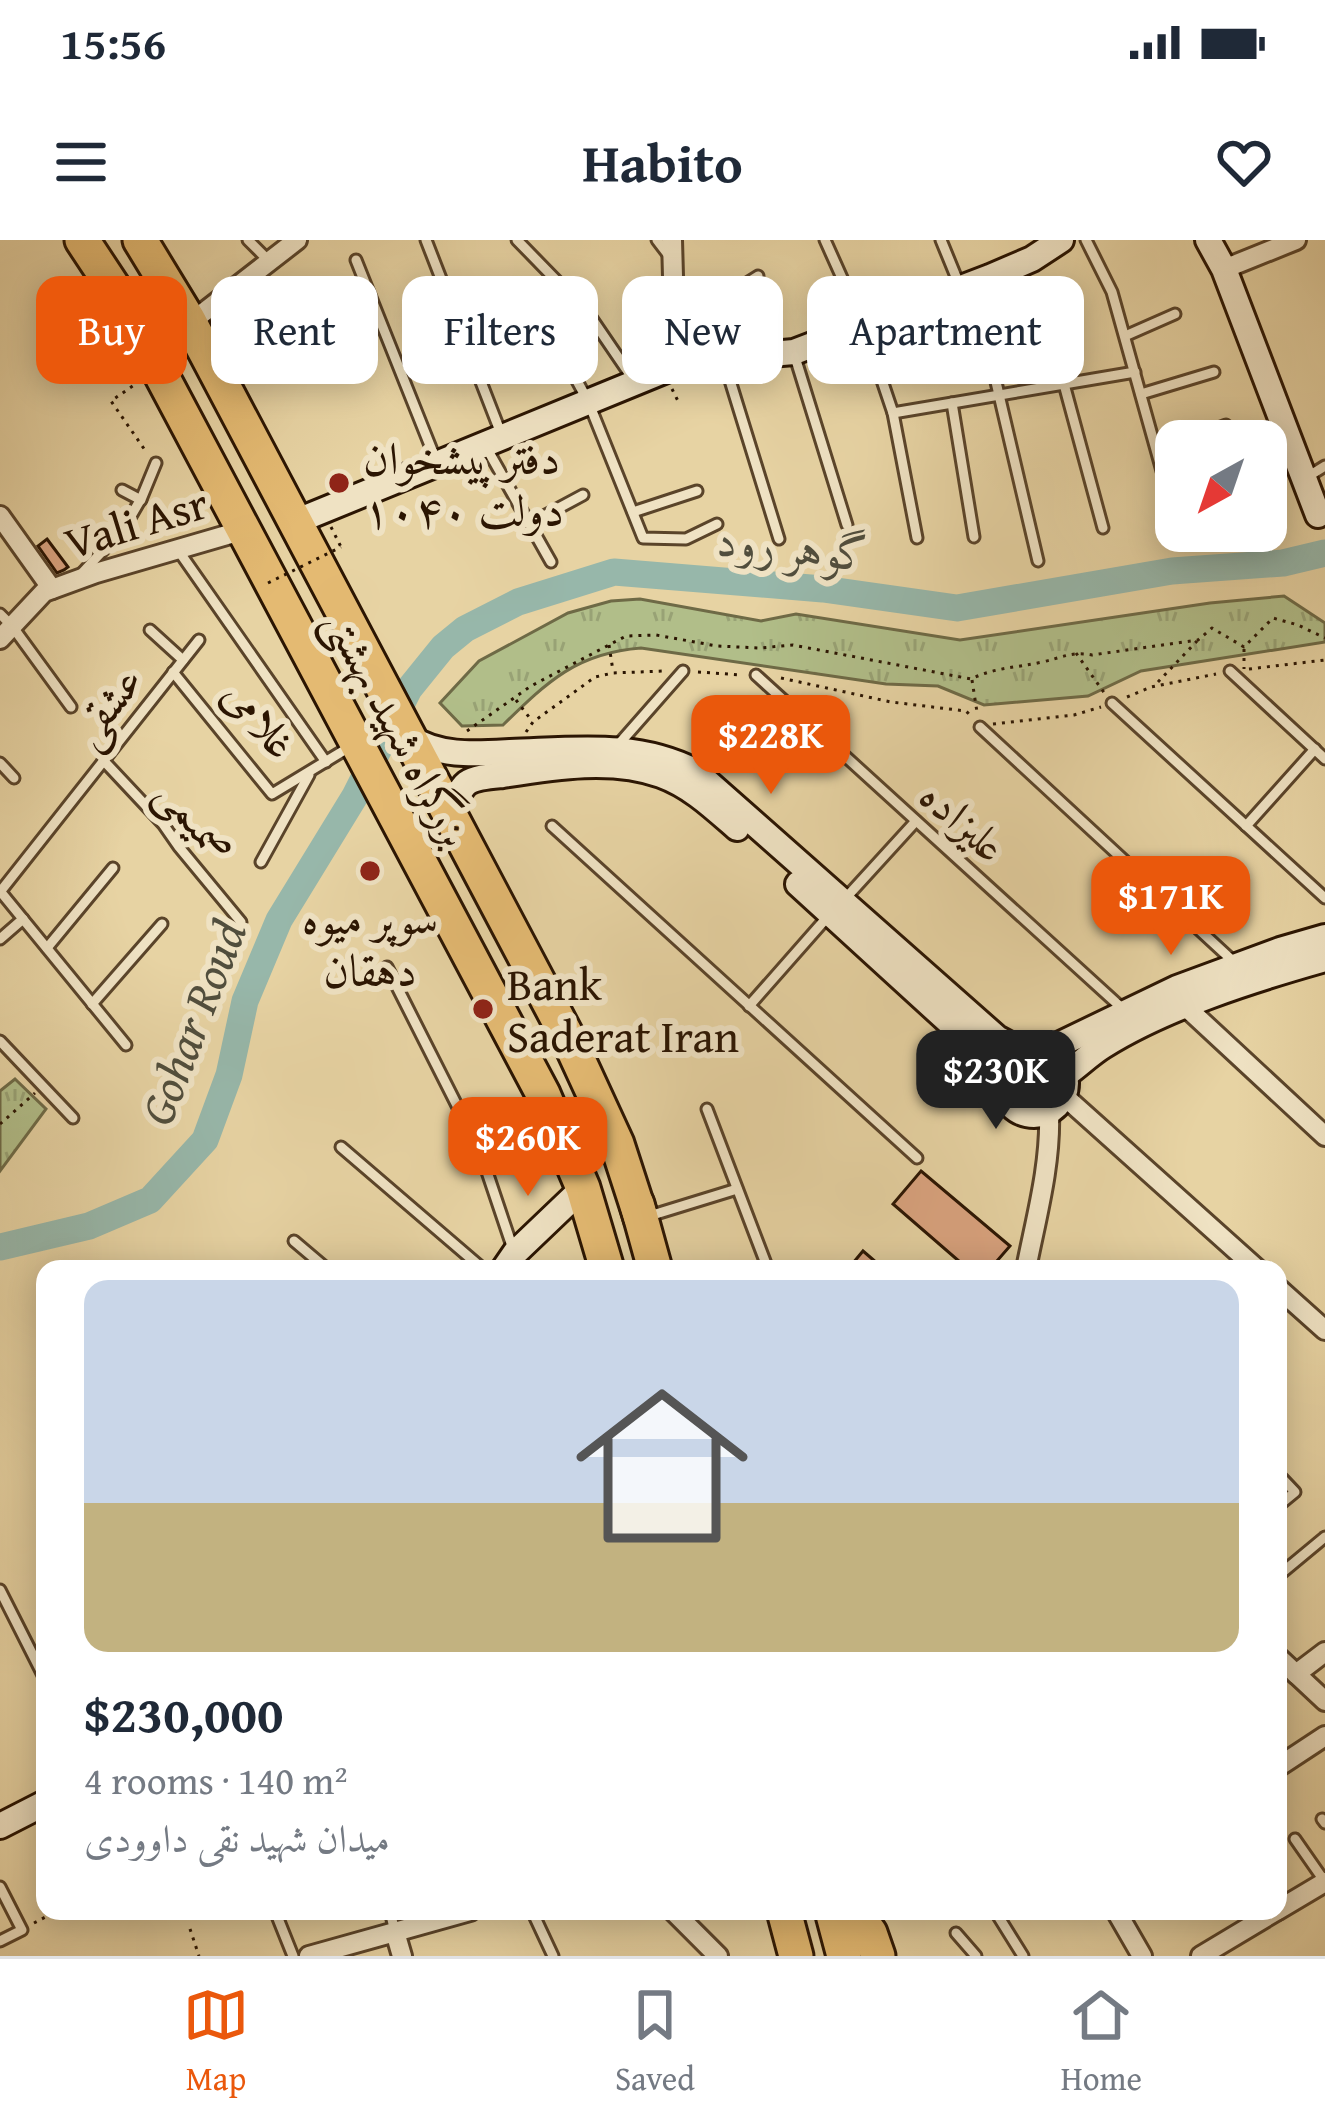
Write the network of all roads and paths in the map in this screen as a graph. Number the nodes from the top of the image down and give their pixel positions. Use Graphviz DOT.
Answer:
graph roads {
  1 [pos="82,240"];
  2 [pos="99,240"];
  3 [pos="248,240"];
  4 [pos="297,240"];
  5 [pos="426,240"];
  6 [pos="518,240"];
  7 [pos="657,240"];
  8 [pos="825,240"];
  9 [pos="941,240"];
  10 [pos="1061,240"];
  11 [pos="1086,240"];
  12 [pos="1208,240"];
  13 [pos="1296,240"];
  14 [pos="671,249"];
  15 [pos="356,260"];
  16 [pos="269,261"];
  17 [pos="130,262"];
  18 [pos="1224,269"];
  19 [pos="440,276"];
  20 [pos="841,276"];
  21 [pos="961,276"];
  22 [pos="991,276"];
  23 [pos="1175,314"];
  24 [pos="380,320"];
  25 [pos="190,323"];
  26 [pos="1124,336"];
  27 [pos="807,347"];
  28 [pos="794,352"];
  29 [pos="783,353"];
  30 [pos="622,363"];
  31 [pos="1135,372"];
  32 [pos="1214,372"];
  33 [pos="1084,380"];
  34 [pos="135,384"];
  35 [pos="166,384"];
  36 [pos="479,384"];
  37 [pos="579,384"];
  38 [pos="630,384"];
  39 [pos="731,384"];
  40 [pos="883,384"];
  41 [pos="996,384"];
  42 [pos="1060,384"];
  43 [pos="1066,384"];
  44 [pos="1141,394"];
  45 [pos="999,395"];
  46 [pos="231,400"];
  47 [pos="588,401"];
  48 [pos="952,403"];
  49 [pos="893,413"];
  50 [pos="493,440"];
  51 [pos="1155,441"];
  52 [pos="156,463"];
  53 [pos="437,463"];
  54 [pos="1308,466"];
  55 [pos="122,490"];
  56 [pos="697,491"];
  57 [pos="583,495"];
  58 [pos="141,500"];
  59 [pos="633,512"];
  60 [pos="1318,515"];
  61 [pos="0,516"];
  62 [pos="295,522"];
  63 [pos="529,524"];
  64 [pos="717,524"];
  65 [pos="847,525"];
  66 [pos="1103,528"];
  67 [pos="244,530"];
  68 [pos="333,530"];
  69 [pos="974,537"];
  70 [pos="917,538"];
  71 [pos="778,539"];
  72 [pos="178,549"];
  73 [pos="1038,561"];
  74 [pos="551,562"];
  75 [pos="75,580"];
  76 [pos="268,583"];
  77 [pos="52,589"];
  78 [pos="4,626"];
  79 [pos="150,629"];
  80 [pos="1325,638"];
  81 [pos="200,640"];
  82 [pos="1198,640"];
  83 [pos="609,644"];
  84 [pos="1244,647"];
  85 [pos="1075,651"];
  86 [pos="183,660"];
  87 [pos="1325,660"];
  88 [pos="1244,669"];
  89 [pos="683,670"];
  90 [pos="1230,671"];
  91 [pos="172,672"];
  92 [pos="614,673"];
  93 [pos="756,675"];
  94 [pos="971,679"];
  95 [pos="1155,686"];
  96 [pos="514,698"];
  97 [pos="1112,704"];
  98 [pos="71,707"];
  99 [pos="533,722"];
  100 [pos="980,727"];
  101 [pos="350,742"];
  102 [pos="615,749"];
  103 [pos="1315,749"];
  104 [pos="437,751"];
  105 [pos="511,752"];
  106 [pos="1325,759"];
  107 [pos="103,760"];
  108 [pos="326,762"];
  109 [pos="0,763"];
  110 [pos="311,771"];
  111 [pos="14,778"];
  112 [pos="466,783"];
  113 [pos="451,817"];
  114 [pos="916,820"];
  115 [pos="552,826"];
  116 [pos="1246,826"];
  117 [pos="261,862"];
  118 [pos="113,868"];
  119 [pos="0,891"];
  120 [pos="1325,898"];
  121 [pos="836,908"];
  122 [pos="23,919"];
  123 [pos="241,922"];
  124 [pos="162,924"];
  125 [pos="1325,937"];
  126 [pos="0,939"];
  127 [pos="47,948"];
  128 [pos="1325,959"];
  129 [pos="387,967"];
  130 [pos="1241,976"];
  131 [pos="92,1004"];
  132 [pos="749,1006"];
  133 [pos="1186,1007"];
  134 [pos="1128,1013"];
  135 [pos="0,1041"];
  136 [pos="126,1046"];
  137 [pos="1034,1052"];
  138 [pos="1002,1075"];
  139 [pos="44,1085"];
  140 [pos="1059,1094"];
  141 [pos="707,1109"];
  142 [pos="73,1118"];
  143 [pos="0,1124"];
  144 [pos="1325,1136"];
  145 [pos="341,1147"];
  146 [pos="917,1157"];
  147 [pos="583,1188"];
  148 [pos="737,1189"];
  149 [pos="639,1211"];
  150 [pos="294,1240"];
  151 [pos="317,1260"];
  152 [pos="473,1260"];
  153 [pos="509,1260"];
  154 [pos="510,1260"];
  155 [pos="604,1260"];
  156 [pos="653,1260"];
  157 [pos="765,1260"];
  158 [pos="1032,1260"];
  159 [pos="1247,1260"];
  160 [pos="1287,1296"];
  161 [pos="1325,1330"];
  162 [pos="1325,1537"];
  163 [pos="1287,1569"];
  164 [pos="0,1590"];
  165 [pos="1325,1652"];
  166 [pos="36,1661"];
  167 [pos="1287,1666"];
  168 [pos="1296,1674"];
  169 [pos="1325,1701"];
  170 [pos="1325,1736"];
  171 [pos="1287,1761"];
  172 [pos="36,1808"];
  173 [pos="0,1826"];
  174 [pos="1295,1839"];
  175 [pos="1325,1882"];
  176 [pos="0,1887"];
  177 [pos="1287,1904"];
  178 [pos="40,1920"];
  179 [pos="279,1920"];
  180 [pos="392,1920"];
  181 [pos="438,1920"];
  182 [pos="536,1920"];
  183 [pos="684,1920"];
  184 [pos="773,1920"];
  185 [pos="786,1920"];
  186 [pos="834,1920"];
  187 [pos="861,1920"];
  188 [pos="1001,1920"];
  189 [pos="1121,1920"];
  190 [pos="1262,1920"];
  191 [pos="190,1929"];
  192 [pos="22,1930"];
  193 [pos="395,1932"];
  194 [pos="956,1933"];
  195 [pos="0,1941"];
  196 [pos="1210,1954"];
  197 [pos="199,1956"];
  198 [pos="293,1956"];
  199 [pos="309,1956"];
  200 [pos="402,1956"];
  201 [pos="553,1956"];
  202 [pos="718,1956"];
  203 [pos="774,1956"];
  204 [pos="796,1956"];
  205 [pos="844,1956"];
  206 [pos="878,1956"];
  207 [pos="976,1956"];
  208 [pos="1023,1956"];
  209 [pos="1142,1956"];
  1 -- 17 [label="highway, بزرگراه شهید بهشتی"];
  2 -- 17 [label="highway"];
  3 -- 16 [label="lane"];
  4 -- 16 [label="street"];
  5 -- 19 [label="lane"];
  6 -- 30 [label="lane"];
  7 -- 14 [label="lane"];
  8 -- 20 [label="lane"];
  9 -- 21 [label="lane"];
  10 -- 22 [label="street"];
  11 -- 26 [label="lane"];
  12 -- 18 [label="street"];
  13 -- 18 [label="street"];
  15 -- 24 [label="lane"];
  16 -- 25 [label="street"];
  17 -- 25 [label="highway, بزرگراه شهید بهشتی"];
  17 -- 46 [label="highway"];
  18 -- 54 [label="street"];
  23 -- 26 [label="lane"];
  24 -- 53 [label="lane"];
  25 -- 46 [label="highway, بزرگراه شهید بهشتی"];
  26 -- 31 [label="lane"];
  27 -- 28 [label="street"];
  28 -- 29 [label="street"];
  28 -- 65 [label="lane"];
  31 -- 33 [label="lane"];
  31 -- 44 [label="lane"];
  32 -- 44 [label="lane"];
  34 -- 52 [label="path"];
  35 -- 67 [label="highway, بزرگراه شهید بهشتی"];
  36 -- 50 [label="lane"];
  37 -- 47 [label="lane"];
  38 -- 47 [label="street"];
  39 -- 71 [label="lane"];
  40 -- 49 [label="lane"];
  41 -- 45 [label="lane"];
  42 -- 45 [label="lane"];
  43 -- 66 [label="lane"];
  44 -- 51 [label="lane"];
  45 -- 48 [label="lane"];
  45 -- 73 [label="lane"];
  46 -- 62 [label="highway, بزرگراه شهید بهشتی"];
  47 -- 50 [label="street"];
  47 -- 59 [label="lane"];
  48 -- 49 [label="lane"];
  48 -- 69 [label="lane"];
  49 -- 70 [label="lane"];
  50 -- 53 [label="street"];
  50 -- 63 [label="lane"];
  52 -- 58 [label="lane"];
  53 -- 62 [label="street"];
  54 -- 60 [label="street"];
  55 -- 58 [label="lane"];
  56 -- 59 [label="lane"];
  57 -- 63 [label="lane"];
  58 -- 75 [label="lane"];
  59 -- 64 [label="lane"];
  61 -- 77 [label="street"];
  62 -- 104 [label="highway, بزرگراه شهید بهشتی"];
  63 -- 74 [label="lane"];
  67 -- 72 [label="street, Vali Asr"];
  67 -- 101 [label="highway, بزرگراه شهید بهشتی"];
  68 -- 76 [label="path, bridge"];
  72 -- 75 [label="street, Vali Asr"];
  72 -- 108 [label="lane"];
  75 -- 77 [label="street, Vali Asr"];
  77 -- 78 [label="street, Vali Asr"];
  78 -- 98 [label="lane"];
  79 -- 86 [label="lane"];
  80 -- 84 [label="path"];
  81 -- 86 [label="lane, عشقی"];
  82 -- 84 [label="path"];
  82 -- 85 [label="path"];
  82 -- 95 [label="path"];
  83 -- 92 [label="path"];
  83 -- 94 [label="path"];
  83 -- 96 [label="path"];
  84 -- 88 [label="path"];
  85 -- 94 [label="path"];
  85 -- 97 [label="path"];
  86 -- 91 [label="lane, عشقی"];
  87 -- 88 [label="path"];
  88 -- 90 [label="path"];
  89 -- 92 [label="path"];
  89 -- 93 [label="path"];
  89 -- 102 [label="lane"];
  90 -- 95 [label="path"];
  90 -- 103 [label="lane"];
  91 -- 107 [label="lane, عشقی"];
  91 -- 110 [label="lane, غلامی"];
  92 -- 99 [label="path"];
  93 -- 100 [label="path"];
  93 -- 114 [label="lane, علیزاده"];
  94 -- 100 [label="path"];
  95 -- 97 [label="path"];
  96 -- 99 [label="path"];
  96 -- 104 [label="path"];
  97 -- 100 [label="path"];
  97 -- 116 [label="lane"];
  99 -- 105 [label="path"];
  100 -- 130 [label="lane"];
  101 -- 108 [label="lane, غلامی"];
  101 -- 147 [label="highway, بزرگراه شهید بهشتی"];
  102 -- 105 [label="street"];
  102 -- 121 [label="street"];
  103 -- 106 [label="lane"];
  103 -- 116 [label="lane"];
  104 -- 105 [label="street"];
  104 -- 112 [label="street"];
  104 -- 113 [label="highway, بزرگراه شهید بهشتی"];
  107 -- 119 [label="lane, عشقی"];
  107 -- 123 [label="lane, صمیمی"];
  108 -- 110 [label="lane, غلامی"];
  109 -- 111 [label="lane"];
  110 -- 117 [label="lane"];
  112 -- 113 [label="street"];
  112 -- 121 [label="street"];
  113 -- 149 [label="highway, بزرگراه شهید بهشتی"];
  114 -- 121 [label="lane"];
  114 -- 134 [label="lane, علیزاده"];
  115 -- 132 [label="lane"];
  116 -- 120 [label="lane"];
  118 -- 127 [label="lane"];
  119 -- 122 [label="lane"];
  121 -- 132 [label="lane"];
  121 -- 137 [label="street"];
  121 -- 138 [label="street"];
  122 -- 126 [label="lane"];
  122 -- 127 [label="lane"];
  124 -- 131 [label="lane"];
  125 -- 130 [label="street"];
  127 -- 131 [label="lane"];
  128 -- 130 [label="street"];
  129 -- 153 [label="lane"];
  130 -- 133 [label="street"];
  130 -- 134 [label="street"];
  131 -- 136 [label="lane"];
  132 -- 146 [label="lane"];
  133 -- 140 [label="street"];
  133 -- 144 [label="street"];
  134 -- 137 [label="street"];
  135 -- 139 [label="lane"];
  137 -- 138 [label="street"];
  137 -- 140 [label="street"];
  138 -- 140 [label="street"];
  139 -- 142 [label="lane"];
  139 -- 143 [label="path"];
  140 -- 158 [label="street"];
  140 -- 159 [label="street"];
  141 -- 148 [label="lane"];
  145 -- 152 [label="lane"];
  147 -- 154 [label="street"];
  147 -- 155 [label="highway, بزرگراه شهید بهشتی"];
  148 -- 149 [label="lane"];
  148 -- 157 [label="lane"];
  149 -- 156 [label="highway, بزرگراه شهید بهشتی"];
  150 -- 151 [label="lane"];
  160 -- 161 [label="street"];
  162 -- 163 [label="lane"];
  164 -- 166 [label="lane"];
  165 -- 168 [label="street"];
  167 -- 168 [label="street"];
  168 -- 169 [label="street"];
  170 -- 171 [label="street"];
  172 -- 173 [label="street"];
  174 -- 175 [label="lane"];
  175 -- 177 [label="street"];
  176 -- 192 [label="lane"];
  178 -- 192 [label="path"];
  179 -- 198 [label="lane"];
  180 -- 193 [label="lane"];
  181 -- 193 [label="street"];
  182 -- 201 [label="lane"];
  183 -- 202 [label="street"];
  184 -- 203 [label="highway"];
  185 -- 204 [label="highway"];
  186 -- 205 [label="highway"];
  187 -- 206 [label="highway"];
  188 -- 208 [label="lane"];
  189 -- 209 [label="street"];
  190 -- 196 [label="street"];
  191 -- 197 [label="path"];
  192 -- 195 [label="lane"];
  193 -- 199 [label="street"];
  193 -- 200 [label="street"];
  194 -- 207 [label="lane"];
}
